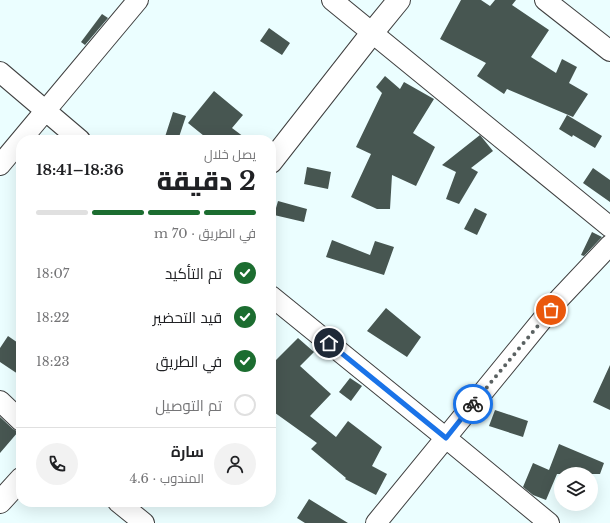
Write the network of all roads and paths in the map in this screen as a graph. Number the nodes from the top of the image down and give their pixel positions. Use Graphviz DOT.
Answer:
graph roads {
  1 [pos="138,0"];
  2 [pos="332,0"];
  3 [pos="399,0"];
  4 [pos="545,0"];
  5 [pos="372,33"];
  6 [pos="610,51"];
  7 [pos="0,72"];
  8 [pos="45,111"];
  9 [pos="25,135"];
  10 [pos="74,135"];
  11 [pos="16,146"];
  12 [pos="276,156"];
  13 [pos="0,165"];
  14 [pos="610,227"];
  15 [pos="610,245"];
  16 [pos="276,300"];
  17 [pos="0,401"];
  18 [pos="16,416"];
  19 [pos="446,438"];
  20 [pos="16,484"];
  21 [pos="0,502"];
  22 [pos="124,507"];
  23 [pos="144,523"];
  24 [pos="376,523"];
  25 [pos="549,523"];
  1 -- 8 [label="street"];
  2 -- 5 [label="street"];
  3 -- 5 [label="street"];
  4 -- 6 [label="street"];
  5 -- 12 [label="street"];
  5 -- 14 [label="street"];
  7 -- 8 [label="street"];
  8 -- 9 [label="street"];
  8 -- 10 [label="street"];
  11 -- 13 [label="street"];
  15 -- 19 [label="street"];
  16 -- 19 [label="street"];
  17 -- 18 [label="street"];
  19 -- 24 [label="street"];
  19 -- 25 [label="street"];
  20 -- 21 [label="street"];
  22 -- 23 [label="street"];
}
